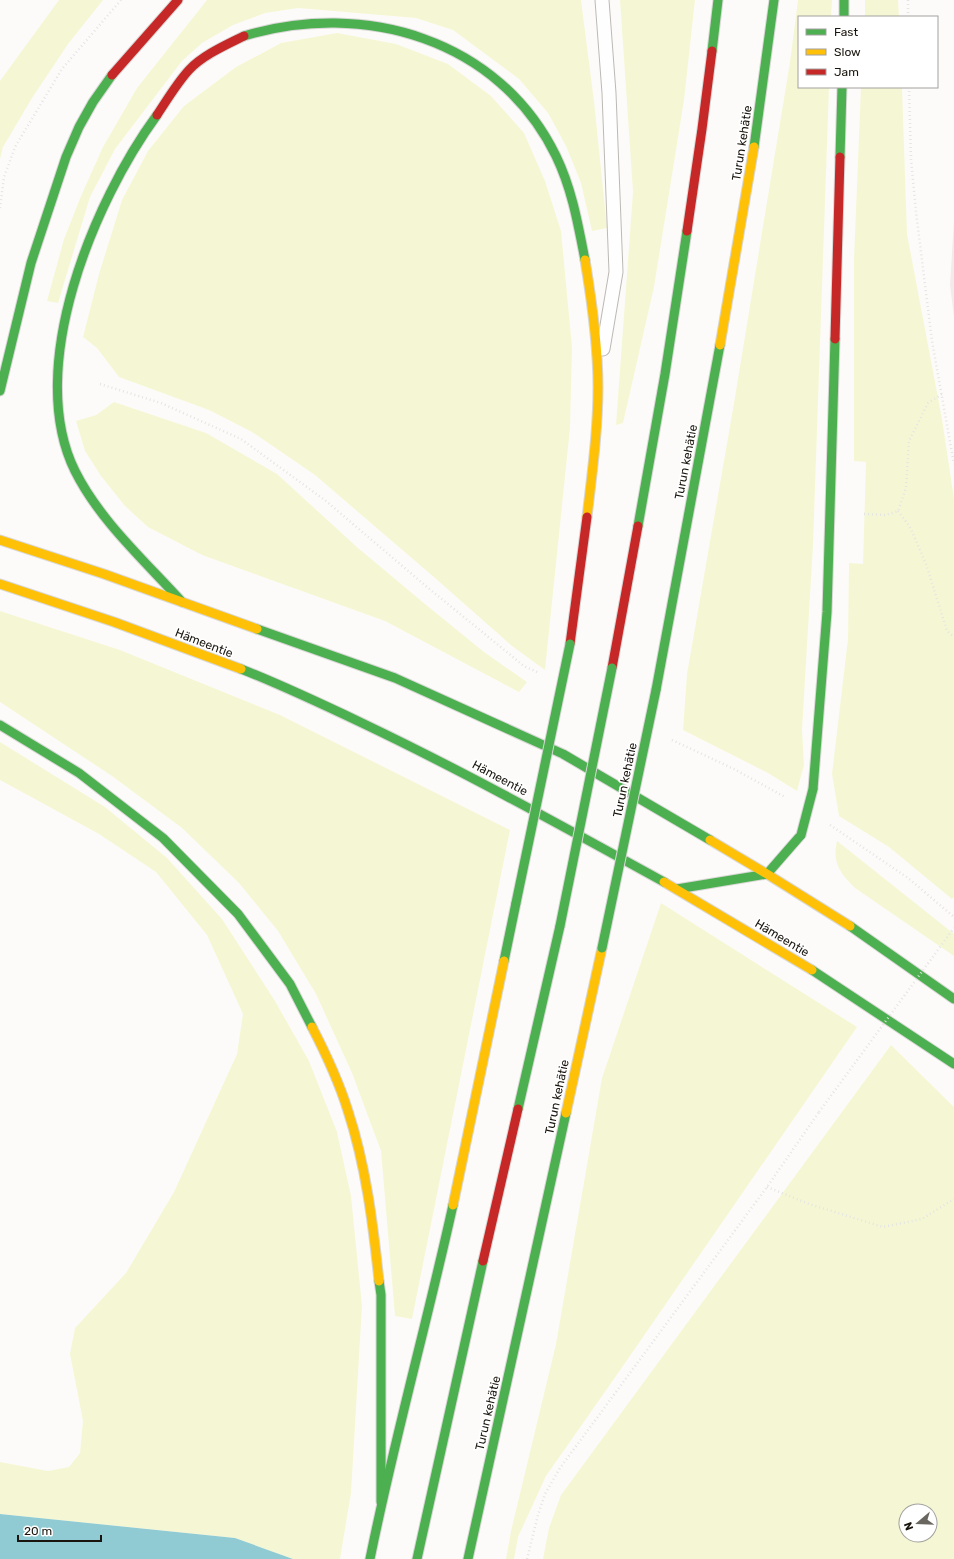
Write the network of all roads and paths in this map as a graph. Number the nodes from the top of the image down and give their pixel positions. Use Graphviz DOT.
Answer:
graph roads {
  1 [pos="121,0"];
  2 [pos="178,0"];
  3 [pos="602,0"];
  4 [pos="718,0"];
  5 [pos="774,0"];
  6 [pos="844,0"];
  7 [pos="908,0"];
  8 [pos="328,14"];
  9 [pos="342,14"];
  10 [pos="307,16"];
  11 [pos="844,16"];
  12 [pos="908,16"];
  13 [pos="395,22"];
  14 [pos="842,88"];
  15 [pos="909,88"];
  16 [pos="0,208"];
  17 [pos="599,377"];
  18 [pos="100,384"];
  19 [pos="0,391"];
  20 [pos="942,394"];
  21 [pos="954,464"];
  22 [pos="898,511"];
  23 [pos="864,514"];
  24 [pos="0,540"];
  25 [pos="0,584"];
  26 [pos="182,602"];
  27 [pos="954,637"];
  28 [pos="545,677"];
  29 [pos="0,725"];
  30 [pos="670,739"];
  31 [pos="791,800"];
  32 [pos="830,824"];
  33 [pos="767,874"];
  34 [pos="677,889"];
  35 [pos="954,917"];
  36 [pos="954,928"];
  37 [pos="954,999"];
  38 [pos="954,1064"];
  39 [pos="767,1187"];
  40 [pos="954,1199"];
  41 [pos="381,1502"];
  42 [pos="370,1559"];
  43 [pos="417,1559"];
  44 [pos="468,1559"];
  45 [pos="527,1559"];
  1 -- 16 [label="path"];
  2 -- 19 [label="highway"];
  3 -- 17 [label="lane"];
  4 -- 43 [label="highway, bridge"];
  5 -- 44 [label="highway, Turun kehätie, bridge"];
  6 -- 11 [label="highway"];
  7 -- 12 [label="path"];
  8 -- 9 [label="highway"];
  10 -- 26 [label="highway"];
  13 -- 17 [label="highway"];
  14 -- 33 [label="highway, bridge"];
  15 -- 20 [label="path"];
  17 -- 41 [label="highway, bridge"];
  18 -- 28 [label="path"];
  20 -- 21 [label="path"];
  20 -- 22 [label="path"];
  22 -- 23 [label="path"];
  22 -- 27 [label="path"];
  24 -- 26 [label="highway"];
  25 -- 34 [label="highway, Hämeentie"];
  26 -- 33 [label="highway"];
  29 -- 41 [label="highway"];
  30 -- 31 [label="path"];
  32 -- 35 [label="path"];
  33 -- 34 [label="highway"];
  33 -- 37 [label="highway"];
  34 -- 38 [label="highway, Hämeentie"];
  36 -- 39 [label="path, bridge"];
  39 -- 40 [label="path"];
  39 -- 45 [label="path"];
  41 -- 42 [label="highway"];
}
